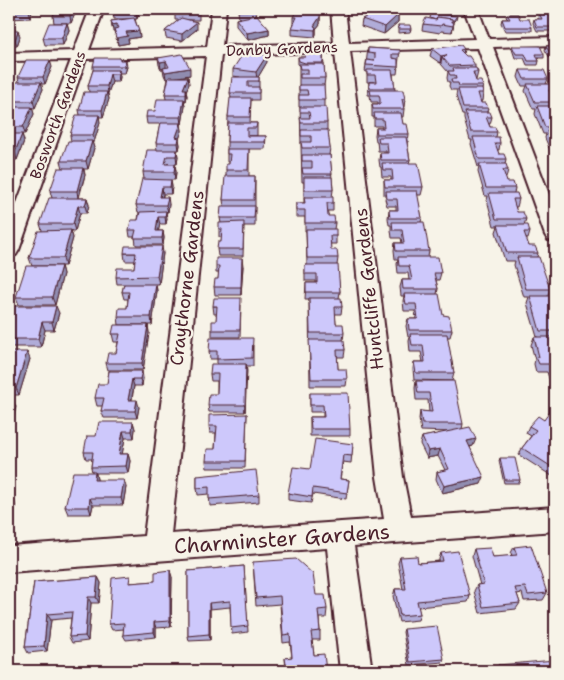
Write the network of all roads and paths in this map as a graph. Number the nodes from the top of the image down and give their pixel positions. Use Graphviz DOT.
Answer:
graph roads {
  1 [pos="97,9"];
  2 [pos="219,9"];
  3 [pos="338,9"];
  4 [pos="471,9"];
  5 [pos="555,41"];
  6 [pos="483,42"];
  7 [pos="342,47"];
  8 [pos="214,52"];
  9 [pos="80,55"];
  10 [pos="9,57"];
  11 [pos="555,235"];
  12 [pos="9,249"];
  13 [pos="555,519"];
  14 [pos="400,530"];
  15 [pos="339,535"];
  16 [pos="156,548"];
  17 [pos="9,559"];
  18 [pos="356,671"];
  1 -- 9 [label="street, Bosworth Gardens"];
  2 -- 8 [label="street, Craythorne Gardens"];
  3 -- 7 [label="street, Huntcliffe Gardens"];
  4 -- 6 [label="street"];
  5 -- 6 [label="street, Danby Gardens"];
  6 -- 7 [label="street, Danby Gardens"];
  6 -- 11 [label="street"];
  7 -- 8 [label="street, Danby Gardens"];
  7 -- 14 [label="street, Huntcliffe Gardens"];
  8 -- 9 [label="street, Danby Gardens"];
  8 -- 16 [label="street, Craythorne Gardens"];
  9 -- 10 [label="street, Danby Gardens"];
  9 -- 12 [label="street, Bosworth Gardens"];
  13 -- 14 [label="street, Charminster Gardens"];
  14 -- 15 [label="street, Charminster Gardens"];
  15 -- 16 [label="street, Charminster Gardens"];
  15 -- 18 [label="street"];
  16 -- 17 [label="street, Charminster Gardens"];
}
